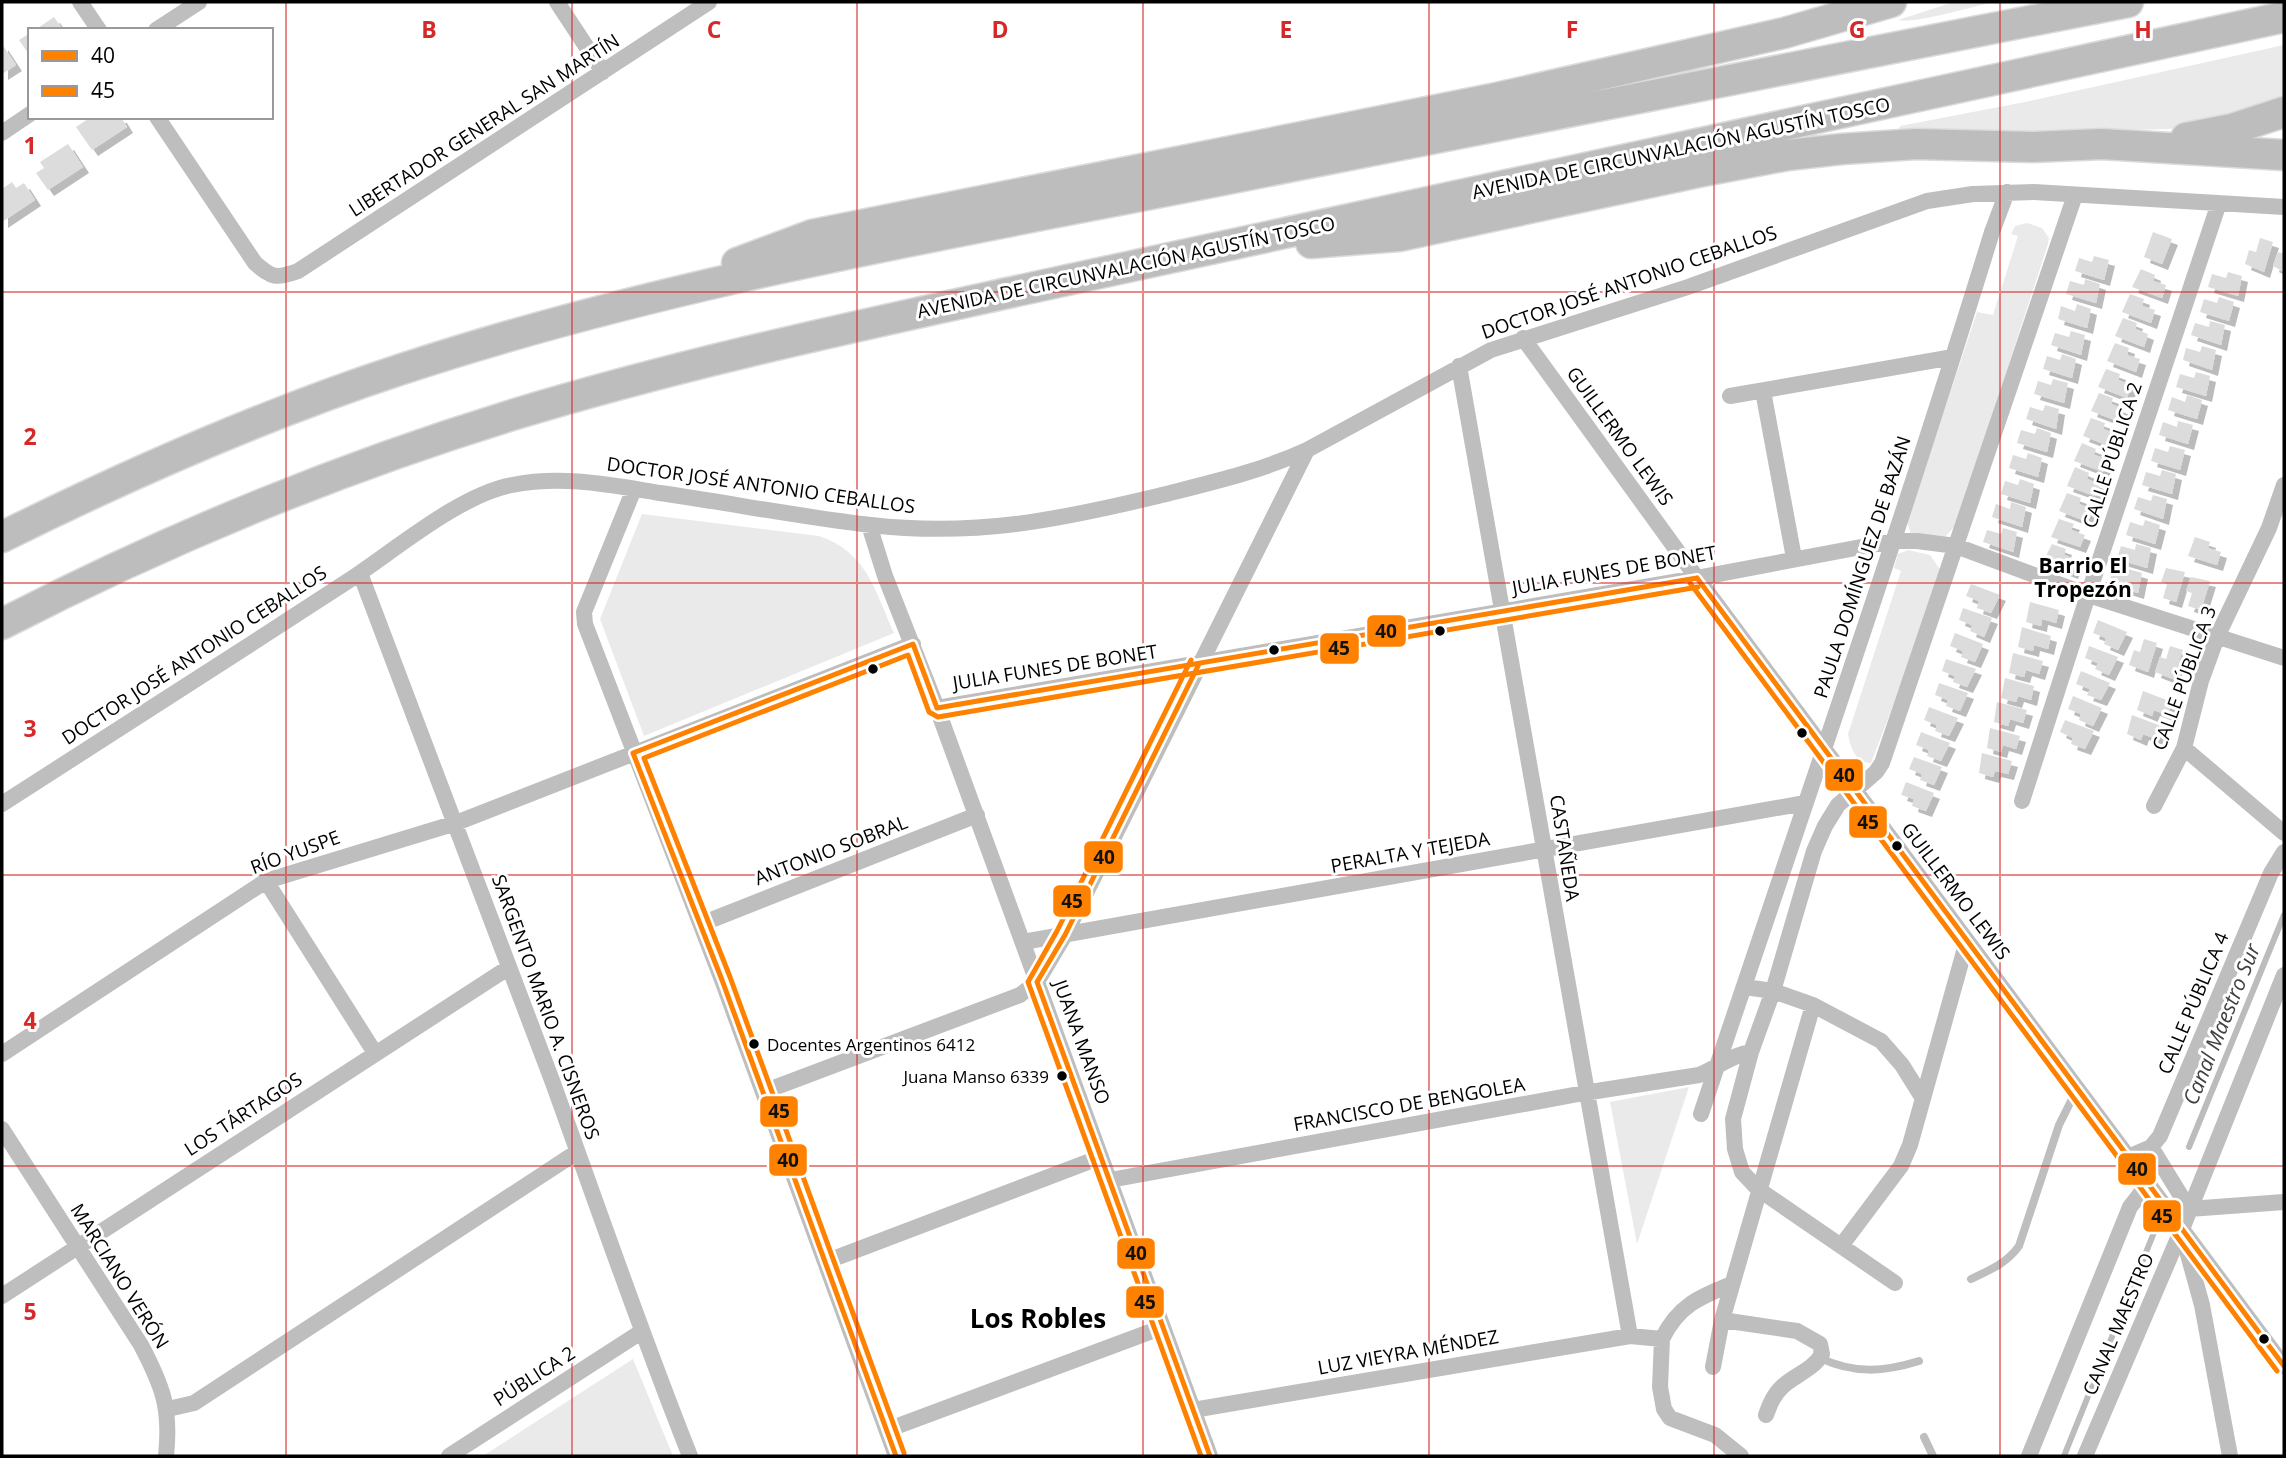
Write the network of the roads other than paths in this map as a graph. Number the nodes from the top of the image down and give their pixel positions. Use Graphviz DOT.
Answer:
graph roads {
  1 [pos="80,2"];
  2 [pos="199,2"];
  3 [pos="557,2"];
  4 [pos="709,2"];
  5 [pos="1891,2"];
  6 [pos="2128,2"];
  7 [pos="2284,17"];
  8 [pos="98,28"];
  9 [pos="159,28"];
  10 [pos="603,72"];
  11 [pos="2284,113"];
  12 [pos="28,115"];
  13 [pos="158,119"];
  14 [pos="2,132"];
  15 [pos="2134,145"];
  16 [pos="2284,155"];
  17 [pos="2007,192"];
  18 [pos="2075,195"];
  19 [pos="2219,203"];
  20 [pos="2284,206"];
  21 [pos="1199,252"];
  22 [pos="612,309"];
  23 [pos="1523,338"];
  24 [pos="1953,357"];
  25 [pos="1459,366"];
  26 [pos="1763,391"];
  27 [pos="1730,396"];
  28 [pos="1307,450"];
  29 [pos="2284,485"];
  30 [pos="635,489"];
  31 [pos="2281,507"];
  32 [pos="869,525"];
  33 [pos="2,537"];
  34 [pos="1893,541"];
  35 [pos="1956,546"];
  36 [pos="1794,558"];
  37 [pos="360,573"];
  38 [pos="1697,578"];
  39 [pos="2088,595"];
  40 [pos="1504,610"];
  41 [pos="2,624"];
  42 [pos="2217,637"];
  43 [pos="913,645"];
  44 [pos="2284,658"];
  45 [pos="1199,664"];
  46 [pos="937,708"];
  47 [pos="1824,748"];
  48 [pos="2184,748"];
  49 [pos="634,752"];
  50 [pos="1854,789"];
  51 [pos="2022,801"];
  52 [pos="1805,803"];
  53 [pos="2,804"];
  54 [pos="2154,806"];
  55 [pos="977,816"];
  56 [pos="456,823"];
  57 [pos="2284,833"];
  58 [pos="1544,850"];
  59 [pos="2284,852"];
  60 [pos="266,881"];
  61 [pos="701,923"];
  62 [pos="1065,935"];
  63 [pos="1967,941"];
  64 [pos="1023,942"];
  65 [pos="508,968"];
  66 [pos="2284,975"];
  67 [pos="1037,982"];
  68 [pos="1745,987"];
  69 [pos="1773,991"];
  70 [pos="1813,1005"];
  71 [pos="1751,1052"];
  72 [pos="375,1053"];
  73 [pos="2,1054"];
  74 [pos="1716,1068"];
  75 [pos="2077,1089"];
  76 [pos="763,1092"];
  77 [pos="1584,1093"];
  78 [pos="1922,1097"];
  79 [pos="1700,1114"];
  80 [pos="2,1129"];
  81 [pos="2151,1147"];
  82 [pos="577,1152"];
  83 [pos="1101,1157"];
  84 [pos="2128,1157"];
  85 [pos="1110,1180"];
  86 [pos="2148,1184"];
  87 [pos="1758,1189"];
  88 [pos="2284,1202"];
  89 [pos="2189,1209"];
  90 [pos="2182,1229"];
  91 [pos="1841,1246"];
  92 [pos="77,1247"];
  93 [pos="825,1262"];
  94 [pos="1971,1279"];
  95 [pos="1895,1283"];
  96 [pos="1732,1284"];
  97 [pos="2,1296"];
  98 [pos="1722,1320"];
  99 [pos="1163,1327"];
  100 [pos="641,1332"];
  101 [pos="1630,1336"];
  102 [pos="1662,1339"];
  103 [pos="1820,1358"];
  104 [pos="1919,1361"];
  105 [pos="2284,1366"];
  106 [pos="1713,1367"];
  107 [pos="168,1409"];
  108 [pos="1193,1410"];
  109 [pos="1766,1415"];
  110 [pos="887,1430"];
  111 [pos="1924,1437"];
  112 [pos="166,1456"];
  113 [pos="449,1456"];
  114 [pos="690,1456"];
  115 [pos="896,1456"];
  116 [pos="1210,1456"];
  117 [pos="1741,1456"];
  118 [pos="1933,1456"];
  119 [pos="2029,1456"];
  120 [pos="2085,1456"];
  121 [pos="2230,1456"];
  1 -- 8 [label="street"];
  2 -- 9 [label="street"];
  3 -- 10 [label="street"];
  4 -- 10 [label="street, LIBERTADOR GENERAL SAN MARTÍN"];
  5 -- 22 [label="highway"];
  6 -- 22 [label="highway"];
  7 -- 21 [label="highway, AVENIDA DE CIRCUNVALACIÓN AGUSTÍN TOSCO"];
  10 -- 13 [label="street, LIBERTADOR GENERAL SAN MARTÍN"];
  11 -- 15 [label="highway"];
  12 -- 14 [label="street"];
  15 -- 16 [label="highway"];
  15 -- 21 [label="highway"];
  17 -- 18 [label="street, DOCTOR JOSÉ ANTONIO CEBALLOS"];
  17 -- 23 [label="street, DOCTOR JOSÉ ANTONIO CEBALLOS"];
  17 -- 24 [label="street, PAULA DOMÍNGUEZ DE BAZÁN"];
  18 -- 19 [label="street, DOCTOR JOSÉ ANTONIO CEBALLOS"];
  18 -- 35 [label="street"];
  19 -- 20 [label="street, DOCTOR JOSÉ ANTONIO CEBALLOS"];
  19 -- 39 [label="street, CALLE PÚBLICA 2"];
  21 -- 41 [label="highway, AVENIDA DE CIRCUNVALACIÓN AGUSTÍN TOSCO"];
  22 -- 33 [label="highway"];
  23 -- 25 [label="street, DOCTOR JOSÉ ANTONIO CEBALLOS"];
  23 -- 38 [label="street, GUILLERMO LEWIS"];
  24 -- 26 [label="street"];
  24 -- 34 [label="street, PAULA DOMÍNGUEZ DE BAZÁN"];
  25 -- 28 [label="street, DOCTOR JOSÉ ANTONIO CEBALLOS"];
  25 -- 40 [label="street, CASTAÑEDA"];
  26 -- 27 [label="street"];
  26 -- 36 [label="street"];
  28 -- 32 [label="street, DOCTOR JOSÉ ANTONIO CEBALLOS"];
  28 -- 45 [label="street"];
  29 -- 31 [label="street, CALLE PÚBLICA 3"];
  30 -- 32 [label="street, DOCTOR JOSÉ ANTONIO CEBALLOS"];
  30 -- 37 [label="street, DOCTOR JOSÉ ANTONIO CEBALLOS"];
  30 -- 49 [label="street"];
  31 -- 42 [label="street, CALLE PÚBLICA 3"];
  32 -- 43 [label="street, JUANA MANSO"];
  34 -- 35 [label="street, JULIA FUNES DE BONET"];
  34 -- 36 [label="street, JULIA FUNES DE BONET"];
  34 -- 47 [label="street, PAULA DOMÍNGUEZ DE BAZÁN"];
  35 -- 39 [label="street, JULIA FUNES DE BONET"];
  35 -- 50 [label="street"];
  36 -- 38 [label="street, JULIA FUNES DE BONET"];
  37 -- 53 [label="street, DOCTOR JOSÉ ANTONIO CEBALLOS"];
  37 -- 56 [label="street, SARGENTO MARIO A. CISNEROS"];
  38 -- 40 [label="street, JULIA FUNES DE BONET"];
  38 -- 47 [label="street, GUILLERMO LEWIS"];
  39 -- 42 [label="street, JULIA FUNES DE BONET"];
  39 -- 51 [label="street, CALLE PÚBLICA 2"];
  40 -- 45 [label="street, JULIA FUNES DE BONET"];
  40 -- 58 [label="street, CASTAÑEDA"];
  42 -- 44 [label="street, JULIA FUNES DE BONET"];
  42 -- 48 [label="street, CALLE PÚBLICA 3"];
  43 -- 46 [label="street, JUANA MANSO"];
  43 -- 49 [label="street"];
  45 -- 46 [label="street, JULIA FUNES DE BONET"];
  45 -- 62 [label="street"];
  46 -- 55 [label="street, JUANA MANSO"];
  47 -- 50 [label="street, GUILLERMO LEWIS"];
  47 -- 52 [label="street, PAULA DOMÍNGUEZ DE BAZÁN"];
  48 -- 54 [label="street, CALLE PÚBLICA 3"];
  48 -- 57 [label="street"];
  49 -- 56 [label="street, RÍO YUSPE"];
  49 -- 61 [label="street"];
  50 -- 63 [label="street, GUILLERMO LEWIS"];
  50 -- 69 [label="street"];
  52 -- 58 [label="street, PERALTA Y TEJEDA"];
  52 -- 68 [label="street, PAULA DOMÍNGUEZ DE BAZÁN"];
  55 -- 61 [label="street, ANTONIO SOBRAL"];
  55 -- 64 [label="street, JUANA MANSO"];
  56 -- 60 [label="street, RÍO YUSPE"];
  56 -- 65 [label="street, SARGENTO MARIO A. CISNEROS"];
  58 -- 62 [label="street, PERALTA Y TEJEDA"];
  58 -- 77 [label="street, CASTAÑEDA"];
  59 -- 81 [label="street, CALLE PÚBLICA 4"];
  60 -- 72 [label="street"];
  60 -- 73 [label="street, RÍO YUSPE"];
  61 -- 76 [label="street"];
  62 -- 64 [label="street, PERALTA Y TEJEDA"];
  62 -- 67 [label="street"];
  63 -- 75 [label="street, GUILLERMO LEWIS"];
  63 -- 78 [label="street"];
  64 -- 67 [label="street, JUANA MANSO"];
  65 -- 72 [label="street, LOS TÁRTAGOS"];
  65 -- 82 [label="street, SARGENTO MARIO A. CISNEROS"];
  66 -- 89 [label="street, CANAL MAESTRO"];
  67 -- 76 [label="street"];
  67 -- 83 [label="street, JUANA MANSO"];
  68 -- 69 [label="street"];
  68 -- 74 [label="street, PAULA DOMÍNGUEZ DE BAZÁN"];
  69 -- 70 [label="street"];
  69 -- 71 [label="street"];
  70 -- 78 [label="street"];
  70 -- 87 [label="street"];
  71 -- 74 [label="street, FRANCISCO DE BENGOLEA"];
  71 -- 87 [label="street"];
  72 -- 92 [label="street, LOS TÁRTAGOS"];
  74 -- 77 [label="street, FRANCISCO DE BENGOLEA"];
  74 -- 79 [label="street, PAULA DOMÍNGUEZ DE BAZÁN"];
  75 -- 84 [label="street, GUILLERMO LEWIS"];
  75 -- 94 [label="lane"];
  76 -- 93 [label="street"];
  77 -- 85 [label="street, FRANCISCO DE BENGOLEA"];
  77 -- 101 [label="street, CASTAÑEDA"];
  78 -- 91 [label="street"];
  80 -- 92 [label="street, MARCIANO VERÓN"];
  81 -- 84 [label="street"];
  81 -- 89 [label="street"];
  82 -- 100 [label="street, SARGENTO MARIO A. CISNEROS"];
  82 -- 107 [label="street"];
  83 -- 85 [label="street, JUANA MANSO"];
  83 -- 93 [label="street"];
  84 -- 86 [label="street, GUILLERMO LEWIS"];
  85 -- 99 [label="street, JUANA MANSO"];
  86 -- 90 [label="street, GUILLERMO LEWIS"];
  86 -- 119 [label="street"];
  87 -- 91 [label="street"];
  87 -- 96 [label="street"];
  88 -- 89 [label="street"];
  89 -- 90 [label="street, CANAL MAESTRO"];
  90 -- 105 [label="street, GUILLERMO LEWIS"];
  90 -- 120 [label="street, CANAL MAESTRO"];
  90 -- 121 [label="street"];
  91 -- 95 [label="street"];
  92 -- 97 [label="street, LOS TÁRTAGOS"];
  92 -- 107 [label="street, MARCIANO VERÓN"];
  93 -- 110 [label="street"];
  96 -- 98 [label="street"];
  96 -- 102 [label="street"];
  98 -- 103 [label="street"];
  98 -- 106 [label="street"];
  99 -- 108 [label="street, JUANA MANSO"];
  99 -- 110 [label="street"];
  100 -- 113 [label="street, PÚBLICA 2"];
  100 -- 114 [label="street, SARGENTO MARIO A. CISNEROS"];
  101 -- 102 [label="street, LUZ VIEYRA MÉNDEZ"];
  101 -- 108 [label="street, LUZ VIEYRA MÉNDEZ"];
  102 -- 117 [label="street"];
  103 -- 104 [label="lane"];
  103 -- 109 [label="street"];
  107 -- 112 [label="street, MARCIANO VERÓN"];
  108 -- 116 [label="street, JUANA MANSO"];
  110 -- 115 [label="street"];
  111 -- 118 [label="lane"];
}
